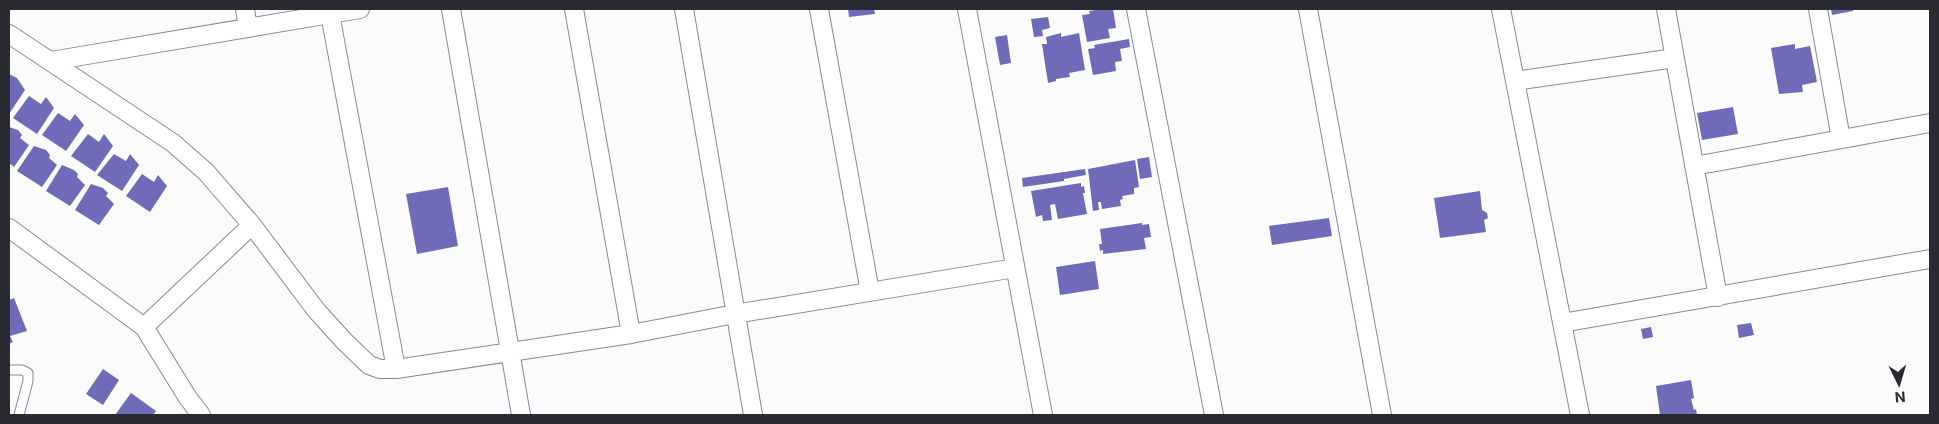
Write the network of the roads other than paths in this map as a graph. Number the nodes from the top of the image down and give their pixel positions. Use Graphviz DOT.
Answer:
graph roads {
  1 [pos="245,9"];
  2 [pos="360,9"];
  3 [pos="451,9"];
  4 [pos="574,9"];
  5 [pos="684,9"];
  6 [pos="819,9"];
  7 [pos="967,9"];
  8 [pos="1136,9"];
  9 [pos="1308,9"];
  10 [pos="1501,9"];
  11 [pos="1666,9"];
  12 [pos="1818,9"];
  13 [pos="330,14"];
  14 [pos="248,28"];
  15 [pos="9,34"];
  16 [pos="1675,58"];
  17 [pos="51,61"];
  18 [pos="1515,81"];
  19 [pos="1930,124"];
  20 [pos="1841,139"];
  21 [pos="1694,166"];
  22 [pos="252,225"];
  23 [pos="9,228"];
  24 [pos="1930,259"];
  25 [pos="1015,268"];
  26 [pos="870,292"];
  27 [pos="1718,297"];
  28 [pos="735,314"];
  29 [pos="1562,323"];
  30 [pos="144,327"];
  31 [pos="631,334"];
  32 [pos="509,353"];
  33 [pos="396,369"];
  34 [pos="9,370"];
  35 [pos="189,407"];
  36 [pos="19,415"];
  37 [pos="201,415"];
  38 [pos="520,415"];
  39 [pos="752,415"];
  40 [pos="1043,415"];
  41 [pos="1214,415"];
  42 [pos="1382,415"];
  43 [pos="1580,415"];
  1 -- 14 [label="street"];
  2 -- 13 [label="street"];
  3 -- 32 [label="street"];
  4 -- 31 [label="street"];
  5 -- 28 [label="street"];
  6 -- 26 [label="street"];
  7 -- 25 [label="street"];
  8 -- 41 [label="street"];
  9 -- 42 [label="street"];
  10 -- 18 [label="street"];
  11 -- 16 [label="street"];
  12 -- 20 [label="street"];
  13 -- 14 [label="street"];
  13 -- 33 [label="street"];
  14 -- 17 [label="street"];
  15 -- 17 [label="street"];
  16 -- 18 [label="street"];
  16 -- 21 [label="street"];
  17 -- 22 [label="street"];
  18 -- 29 [label="street"];
  19 -- 20 [label="street"];
  20 -- 21 [label="street"];
  21 -- 27 [label="street"];
  22 -- 30 [label="street"];
  22 -- 33 [label="street"];
  23 -- 30 [label="street"];
  24 -- 27 [label="street"];
  25 -- 26 [label="street"];
  25 -- 40 [label="street"];
  26 -- 28 [label="street"];
  27 -- 29 [label="street"];
  28 -- 31 [label="street"];
  28 -- 39 [label="street"];
  29 -- 43 [label="street"];
  30 -- 35 [label="street"];
  31 -- 32 [label="street"];
  32 -- 33 [label="street"];
  32 -- 38 [label="street"];
  34 -- 36 [label="lane"];
  35 -- 37 [label="street"];
}
